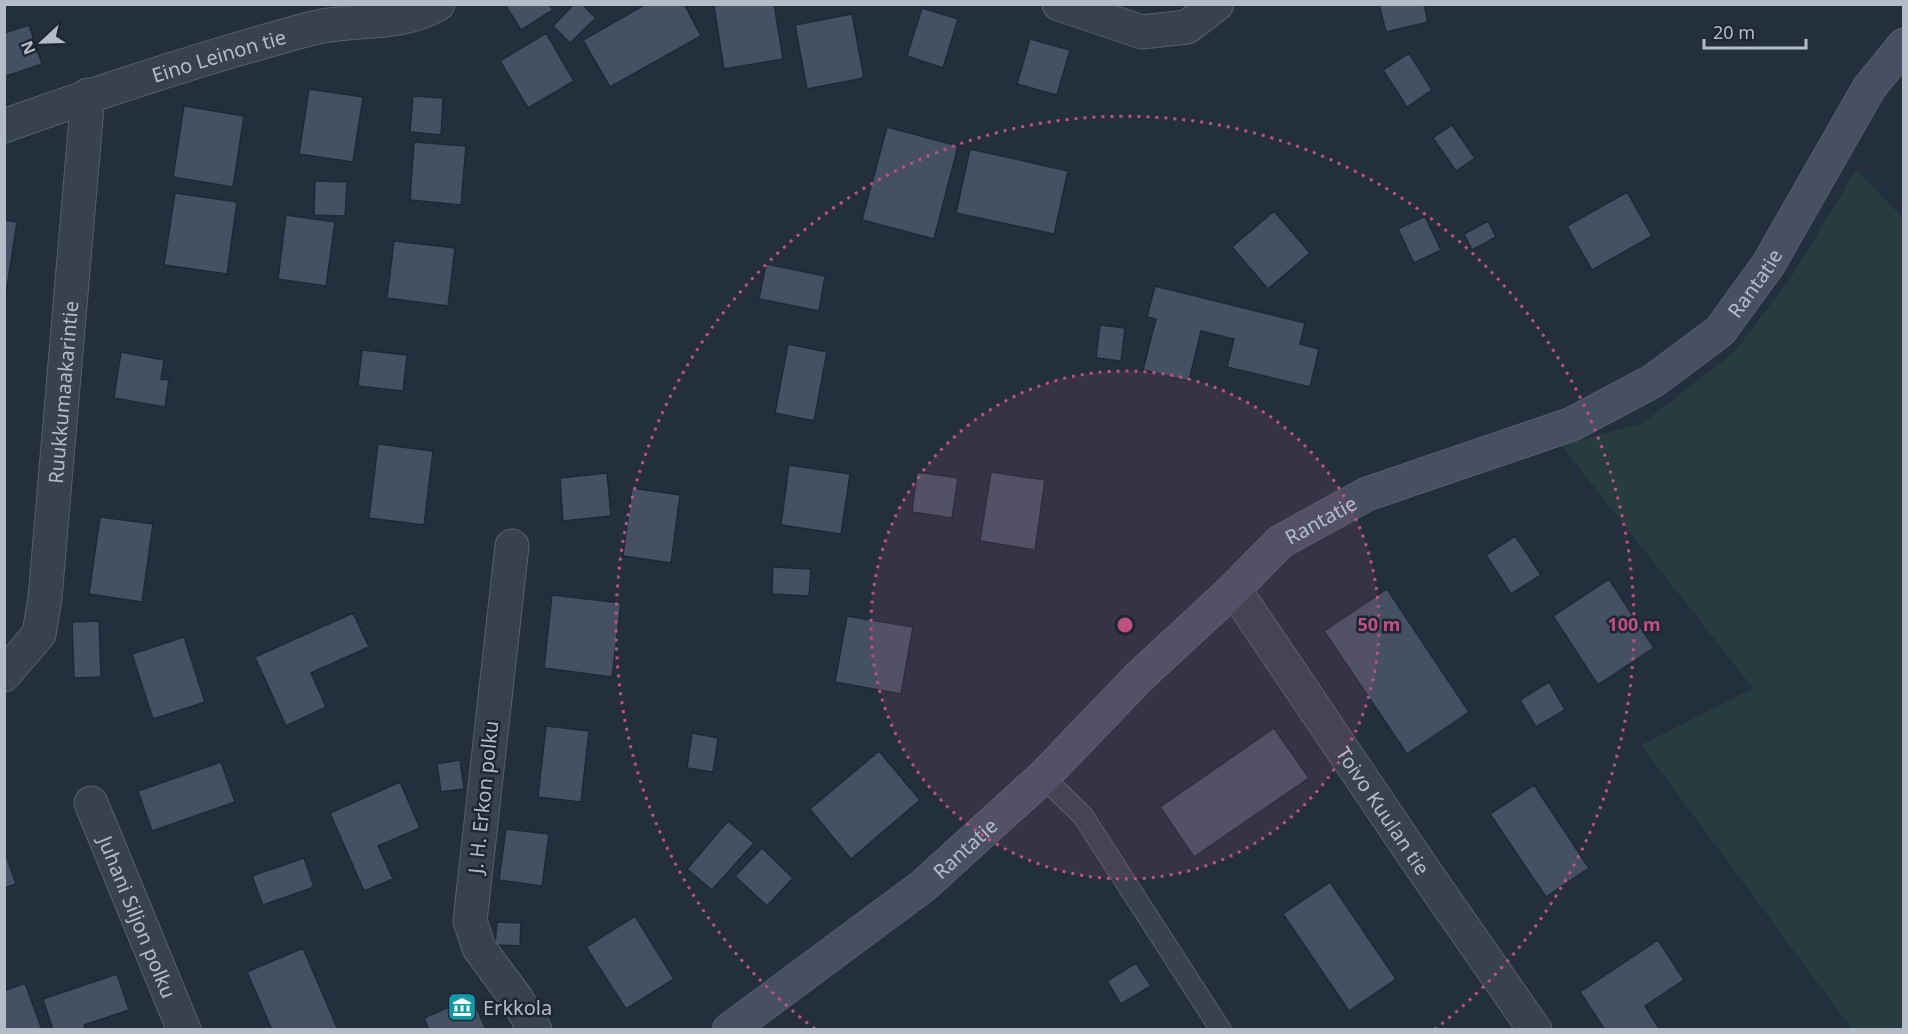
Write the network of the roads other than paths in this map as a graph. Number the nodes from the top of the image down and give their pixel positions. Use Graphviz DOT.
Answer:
graph roads {
  1 [pos="438,4"];
  2 [pos="1059,4"];
  3 [pos="1217,4"];
  4 [pos="1904,45"];
  5 [pos="88,95"];
  6 [pos="4,126"];
  7 [pos="512,546"];
  8 [pos="1234,589"];
  9 [pos="4,675"];
  10 [pos="1043,777"];
  11 [pos="91,803"];
  12 [pos="184,1029"];
  13 [pos="535,1029"];
  14 [pos="729,1029"];
  15 [pos="1221,1029"];
  16 [pos="1535,1029"];
  1 -- 5 [label="street, Eino Leinon tie"];
  2 -- 3 [label="street"];
  4 -- 8 [label="street, Rantatie"];
  5 -- 6 [label="street, Eino Leinon tie"];
  5 -- 9 [label="street, Ruukkumaakarintie"];
  7 -- 13 [label="street, J. H. Erkon polku"];
  8 -- 10 [label="street, Rantatie"];
  8 -- 16 [label="street, Toivo Kuulan tie"];
  10 -- 14 [label="street, Rantatie"];
  10 -- 15 [label="lane"];
  11 -- 12 [label="street, Juhani Siljon polku"];
}
